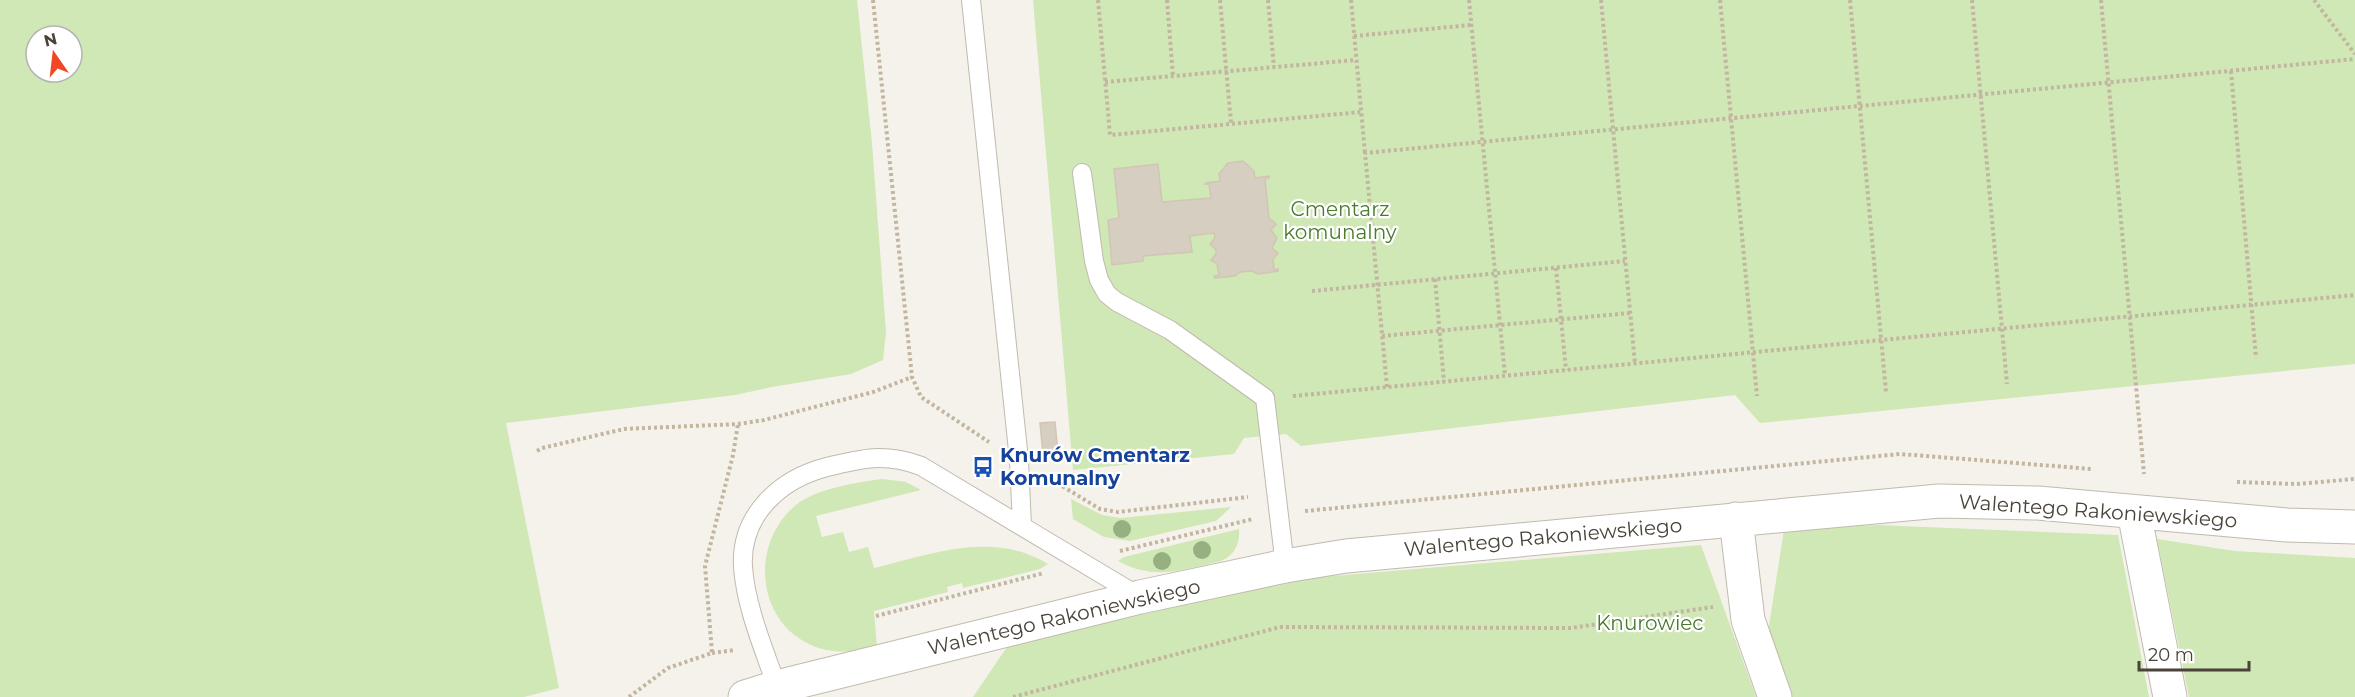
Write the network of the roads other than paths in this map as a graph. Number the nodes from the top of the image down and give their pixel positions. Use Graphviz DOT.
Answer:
graph roads {
  1 [pos="971,0"];
  2 [pos="1082,173"];
  3 [pos="2134,512"];
  4 [pos="1736,519"];
  5 [pos="1022,526"];
  6 [pos="2355,527"];
  7 [pos="1285,566"];
  8 [pos="1140,597"];
  9 [pos="777,687"];
  10 [pos="745,697"];
  11 [pos="1775,697"];
  12 [pos="2169,697"];
  1 -- 5 [label="lane"];
  2 -- 7 [label="lane"];
  3 -- 4 [label="street, Walentego Rakoniewskiego"];
  3 -- 6 [label="street, Walentego Rakoniewskiego"];
  3 -- 12 [label="street"];
  4 -- 7 [label="street, Walentego Rakoniewskiego"];
  4 -- 11 [label="street"];
  5 -- 8 [label="lane"];
  5 -- 9 [label="lane"];
  7 -- 8 [label="street, Walentego Rakoniewskiego"];
  8 -- 9 [label="street, Walentego Rakoniewskiego"];
  9 -- 10 [label="street, Walentego Rakoniewskiego"];
}
